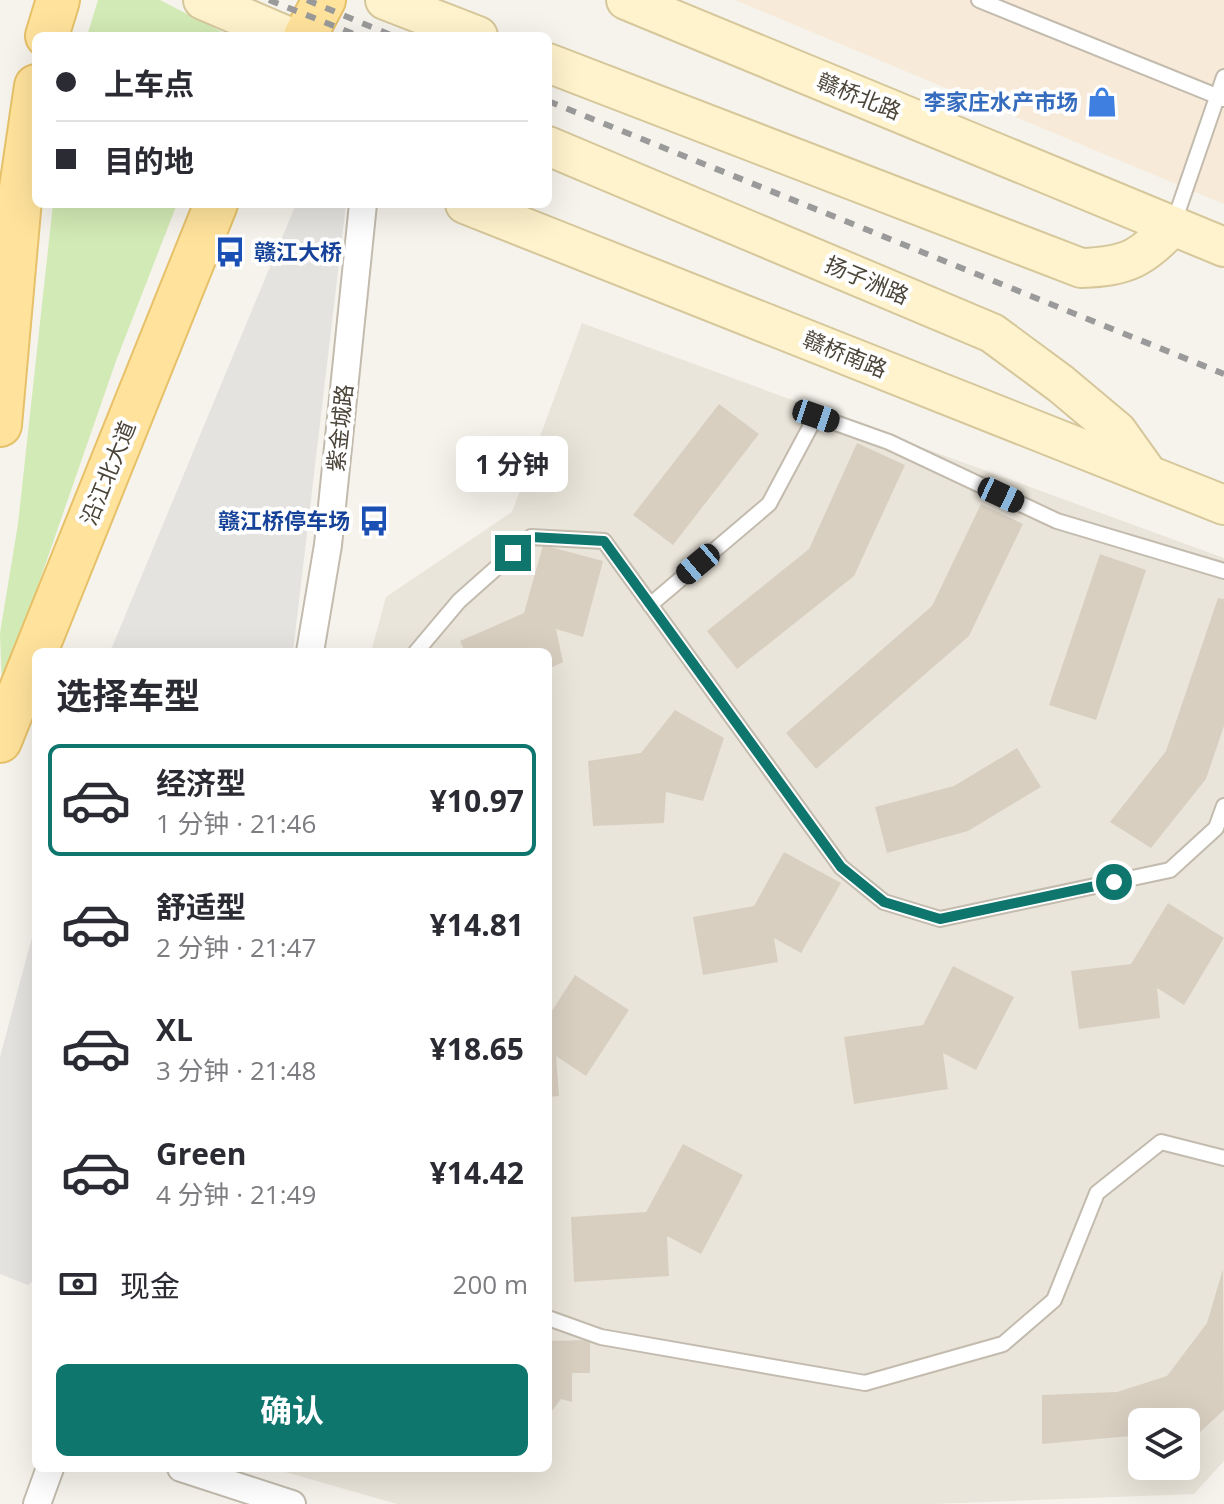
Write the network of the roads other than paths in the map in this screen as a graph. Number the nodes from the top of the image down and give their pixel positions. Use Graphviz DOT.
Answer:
graph roads {
  1 [pos="58,0"];
  2 [pos="203,0"];
  3 [pos="324,0"];
  4 [pos="385,0"];
  5 [pos="626,0"];
  6 [pos="979,0"];
  7 [pos="48,32"];
  8 [pos="278,32"];
  9 [pos="307,32"];
  10 [pos="468,32"];
  11 [pos="552,65"];
  12 [pos="1224,77"];
  13 [pos="1221,97"];
  14 [pos="32,113"];
  15 [pos="552,148"];
  16 [pos="214,208"];
  17 [pos="363,208"];
  18 [pos="475,208"];
  19 [pos="1173,226"];
  20 [pos="1224,247"];
  21 [pos="0,425"];
  22 [pos="1147,473"];
  23 [pos="1224,505"];
  24 [pos="1224,571"];
  25 [pos="650,605"];
  26 [pos="37,648"];
  27 [pos="311,648"];
  28 [pos="419,648"];
  29 [pos="32,661"];
  30 [pos="0,741"];
  31 [pos="1224,806"];
  32 [pos="1224,1158"];
  33 [pos="552,1319"];
  34 [pos="49,1472"];
  35 [pos="193,1472"];
  36 [pos="37,1504"];
  37 [pos="292,1504"];
  1 -- 7 [label="main road"];
  2 -- 8 [label="main road"];
  3 -- 9 [label="main road"];
  4 -- 10 [label="main road"];
  5 -- 19 [label="main road, 赣桥北路"];
  6 -- 13 [label="lane"];
  11 -- 19 [label="main road"];
  12 -- 13 [label="lane"];
  13 -- 19 [label="lane"];
  14 -- 21 [label="main road"];
  15 -- 22 [label="main road, 扬子洲路"];
  16 -- 26 [label="main road, 沿江北大道"];
  17 -- 27 [label="street, 紫金城路"];
  18 -- 22 [label="main road, 赣桥南路"];
  19 -- 20 [label="main road, 赣桥北路"];
  22 -- 23 [label="main road, 赣桥南路"];
  24 -- 25 [label="lane"];
  25 -- 28 [label="lane"];
  25 -- 31 [label="lane"];
  29 -- 30 [label="main road, 沿江北大道"];
  32 -- 33 [label="lane"];
  34 -- 36 [label="street"];
  35 -- 37 [label="street"];
}
